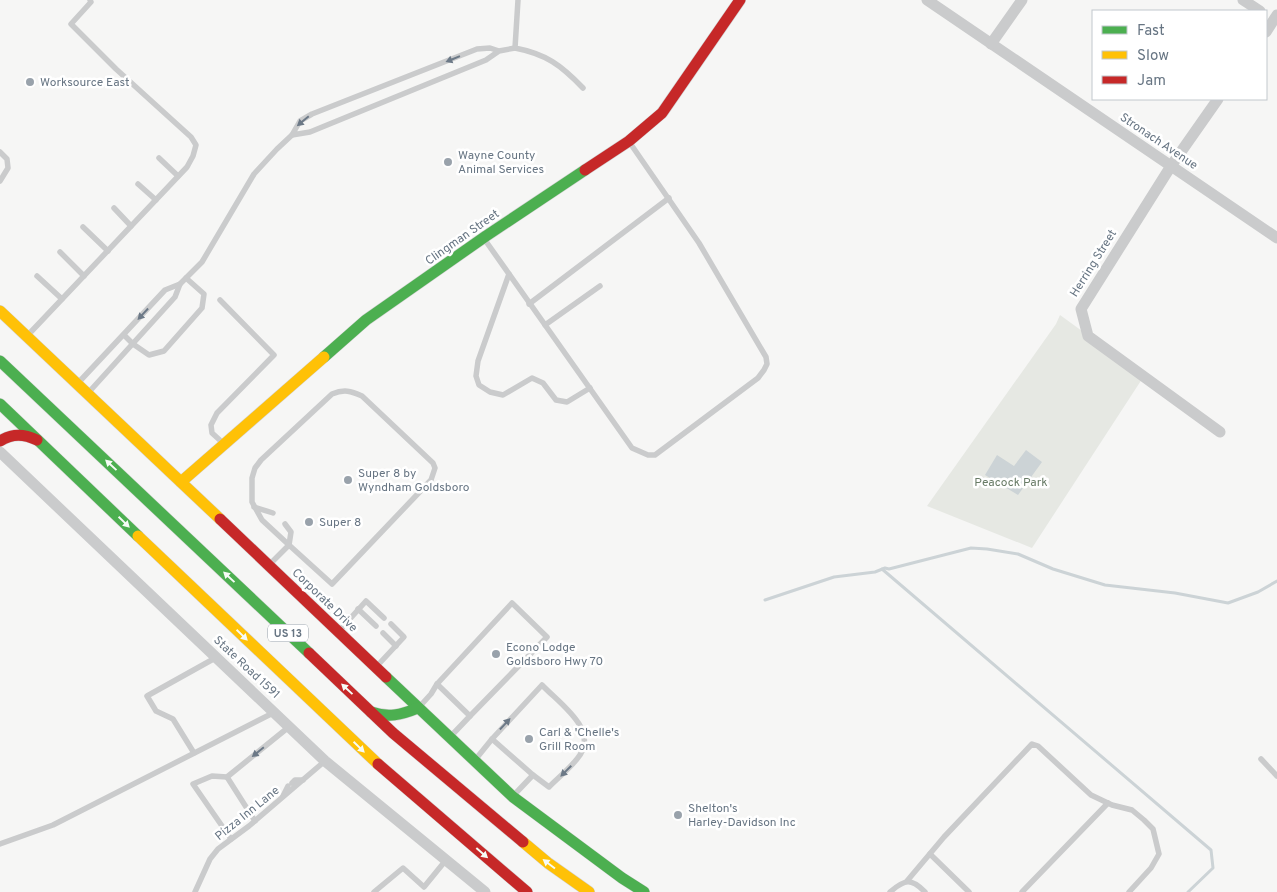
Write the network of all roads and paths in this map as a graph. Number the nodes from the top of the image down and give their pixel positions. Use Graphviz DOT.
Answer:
graph roads {
  1 [pos="90,0"];
  2 [pos="518,0"];
  3 [pos="740,0"];
  4 [pos="927,0"];
  5 [pos="1022,0"];
  6 [pos="1243,0"];
  7 [pos="1258,10"];
  8 [pos="1273,19"];
  9 [pos="1267,30"];
  10 [pos="992,44"];
  11 [pos="515,48"];
  12 [pos="499,51"];
  13 [pos="583,88"];
  14 [pos="1217,100"];
  15 [pos="292,135"];
  16 [pos="629,141"];
  17 [pos="0,152"];
  18 [pos="159,158"];
  19 [pos="1171,166"];
  20 [pos="178,176"];
  21 [pos="0,181"];
  22 [pos="138,184"];
  23 [pos="669,198"];
  24 [pos="156,200"];
  25 [pos="114,208"];
  26 [pos="131,226"];
  27 [pos="83,227"];
  28 [pos="483,238"];
  29 [pos="1277,238"];
  30 [pos="108,251"];
  31 [pos="60,252"];
  32 [pos="509,274"];
  33 [pos="37,276"];
  34 [pos="84,276"];
  35 [pos="186,278"];
  36 [pos="180,284"];
  37 [pos="600,286"];
  38 [pos="62,300"];
  39 [pos="220,300"];
  40 [pos="529,304"];
  41 [pos="0,311"];
  42 [pos="545,325"];
  43 [pos="124,334"];
  44 [pos="27,336"];
  45 [pos="133,344"];
  46 [pos="0,361"];
  47 [pos="77,384"];
  48 [pos="590,388"];
  49 [pos="88,394"];
  50 [pos="0,404"];
  51 [pos="1220,432"];
  52 [pos="0,440"];
  53 [pos="39,441"];
  54 [pos="224,444"];
  55 [pos="0,452"];
  56 [pos="181,482"];
  57 [pos="254,507"];
  58 [pos="273,513"];
  59 [pos="285,524"];
  60 [pos="289,545"];
  61 [pos="269,566"];
  62 [pos="358,610"];
  63 [pos="384,618"];
  64 [pos="391,624"];
  65 [pos="376,626"];
  66 [pos="338,632"];
  67 [pos="382,632"];
  68 [pos="396,646"];
  69 [pos="217,657"];
  70 [pos="376,668"];
  71 [pos="438,684"];
  72 [pos="418,708"];
  73 [pos="275,712"];
  74 [pos="371,712"];
  75 [pos="470,716"];
  76 [pos="412,720"];
  77 [pos="290,726"];
  78 [pos="410,734"];
  79 [pos="449,738"];
  80 [pos="492,739"];
  81 [pos="194,753"];
  82 [pos="418,754"];
  83 [pos="1260,759"];
  84 [pos="325,761"];
  85 [pos="474,761"];
  86 [pos="533,775"];
  87 [pos="1277,776"];
  88 [pos="227,777"];
  89 [pos="303,780"];
  90 [pos="513,797"];
  91 [pos="282,798"];
  92 [pos="1108,803"];
  93 [pos="255,821"];
  94 [pos="232,839"];
  95 [pos="0,844"];
  96 [pos="930,854"];
  97 [pos="446,860"];
  98 [pos="907,882"];
  99 [pos="424,887"];
  100 [pos="195,892"];
  101 [pos="374,892"];
  102 [pos="431,892"];
  103 [pos="485,892"];
  104 [pos="527,892"];
  105 [pos="589,892"];
  106 [pos="644,892"];
  107 [pos="890,892"];
  108 [pos="925,892"];
  109 [pos="969,892"];
  110 [pos="1022,892"];
  111 [pos="1129,892"];
  1 -- 20 [label="lane"];
  2 -- 11 [label="lane"];
  3 -- 16 [label="main road, Clingman Street"];
  4 -- 10 [label="street, Stronach Avenue"];
  5 -- 10 [label="street"];
  6 -- 7 [label="street"];
  8 -- 9 [label="street"];
  10 -- 19 [label="street, Stronach Avenue"];
  11 -- 12 [label="lane"];
  11 -- 13 [label="lane"];
  12 -- 15 [label="lane"];
  12 -- 15 [label="lane, one-way"];
  14 -- 19 [label="street, Herring Street"];
  15 -- 35 [label="lane"];
  16 -- 23 [label="lane"];
  16 -- 28 [label="main road, Clingman Street"];
  17 -- 21 [label="lane"];
  18 -- 20 [label="lane"];
  19 -- 29 [label="street, Stronach Avenue"];
  19 -- 51 [label="street, Herring Street"];
  20 -- 24 [label="lane"];
  22 -- 24 [label="lane"];
  23 -- 40 [label="lane"];
  23 -- 48 [label="lane"];
  24 -- 26 [label="lane"];
  25 -- 26 [label="lane"];
  26 -- 30 [label="lane"];
  27 -- 30 [label="lane"];
  28 -- 32 [label="lane"];
  28 -- 54 [label="main road, Clingman Street"];
  30 -- 34 [label="lane"];
  31 -- 34 [label="lane"];
  32 -- 40 [label="lane"];
  32 -- 48 [label="lane"];
  33 -- 38 [label="lane"];
  34 -- 38 [label="lane"];
  35 -- 36 [label="lane"];
  35 -- 45 [label="lane"];
  36 -- 43 [label="lane, one-way"];
  36 -- 45 [label="lane"];
  37 -- 42 [label="lane"];
  38 -- 44 [label="lane"];
  39 -- 54 [label="lane"];
  40 -- 42 [label="lane"];
  41 -- 44 [label="main road, Corporate Drive"];
  42 -- 48 [label="lane"];
  43 -- 45 [label="lane"];
  43 -- 47 [label="lane"];
  44 -- 47 [label="main road, Corporate Drive"];
  45 -- 49 [label="lane"];
  74 -- 46 [label="main road, US 13, one-way"];
  47 -- 49 [label="main road, Corporate Drive"];
  49 -- 56 [label="main road, Corporate Drive"];
  50 -- 53 [label="main road, US 13"];
  52 -- 53 [label="main road"];
  53 -- 104 [label="main road, US 13, one-way"];
  54 -- 56 [label="main road, Clingman Street"];
  55 -- 69 [label="street, State Road 1591"];
  56 -- 61 [label="main road, Corporate Drive"];
  57 -- 58 [label="lane"];
  57 -- 60 [label="lane"];
  57 -- 60 [label="lane"];
  59 -- 60 [label="lane"];
  60 -- 61 [label="lane"];
  61 -- 66 [label="main road, Corporate Drive"];
  62 -- 63 [label="lane"];
  62 -- 65 [label="lane"];
  62 -- 66 [label="lane"];
  64 -- 68 [label="lane"];
  66 -- 70 [label="main road, Corporate Drive"];
  67 -- 68 [label="lane"];
  68 -- 70 [label="lane"];
  69 -- 73 [label="street, State Road 1591"];
  69 -- 81 [label="lane"];
  70 -- 72 [label="main road, Corporate Drive"];
  71 -- 72 [label="lane"];
  71 -- 75 [label="lane"];
  71 -- 75 [label="lane"];
  72 -- 74 [label="main road"];
  72 -- 76 [label="main road"];
  72 -- 79 [label="main road, Corporate Drive"];
  73 -- 77 [label="street, State Road 1591"];
  73 -- 81 [label="lane"];
  74 -- 82 [label="main road, US 13"];
  75 -- 79 [label="lane"];
  77 -- 84 [label="street, State Road 1591"];
  77 -- 88 [label="lane, one-way"];
  78 -- 82 [label="main road"];
  79 -- 85 [label="main road, Corporate Drive"];
  80 -- 85 [label="lane"];
  80 -- 86 [label="lane"];
  80 -- 86 [label="lane, one-way"];
  81 -- 95 [label="lane"];
  105 -- 82 [label="main road, US 13, one-way"];
  83 -- 87 [label="lane"];
  84 -- 89 [label="lane, Pizza Inn Lane"];
  84 -- 97 [label="street, State Road 1591"];
  85 -- 90 [label="main road, Corporate Drive"];
  86 -- 90 [label="lane"];
  88 -- 93 [label="lane"];
  88 -- 94 [label="lane"];
  89 -- 91 [label="lane, Pizza Inn Lane"];
  89 -- 91 [label="lane"];
  90 -- 106 [label="main road, Corporate Drive"];
  91 -- 93 [label="lane, Pizza Inn Lane"];
  92 -- 96 [label="lane"];
  92 -- 110 [label="lane"];
  92 -- 111 [label="lane"];
  93 -- 94 [label="lane, Pizza Inn Lane"];
  94 -- 100 [label="lane, Pizza Inn Lane"];
  96 -- 98 [label="lane"];
  96 -- 109 [label="lane"];
  97 -- 99 [label="lane"];
  97 -- 103 [label="street, State Road 1591"];
  98 -- 107 [label="lane"];
  98 -- 108 [label="lane"];
  99 -- 101 [label="lane"];
  99 -- 102 [label="lane"];
}
